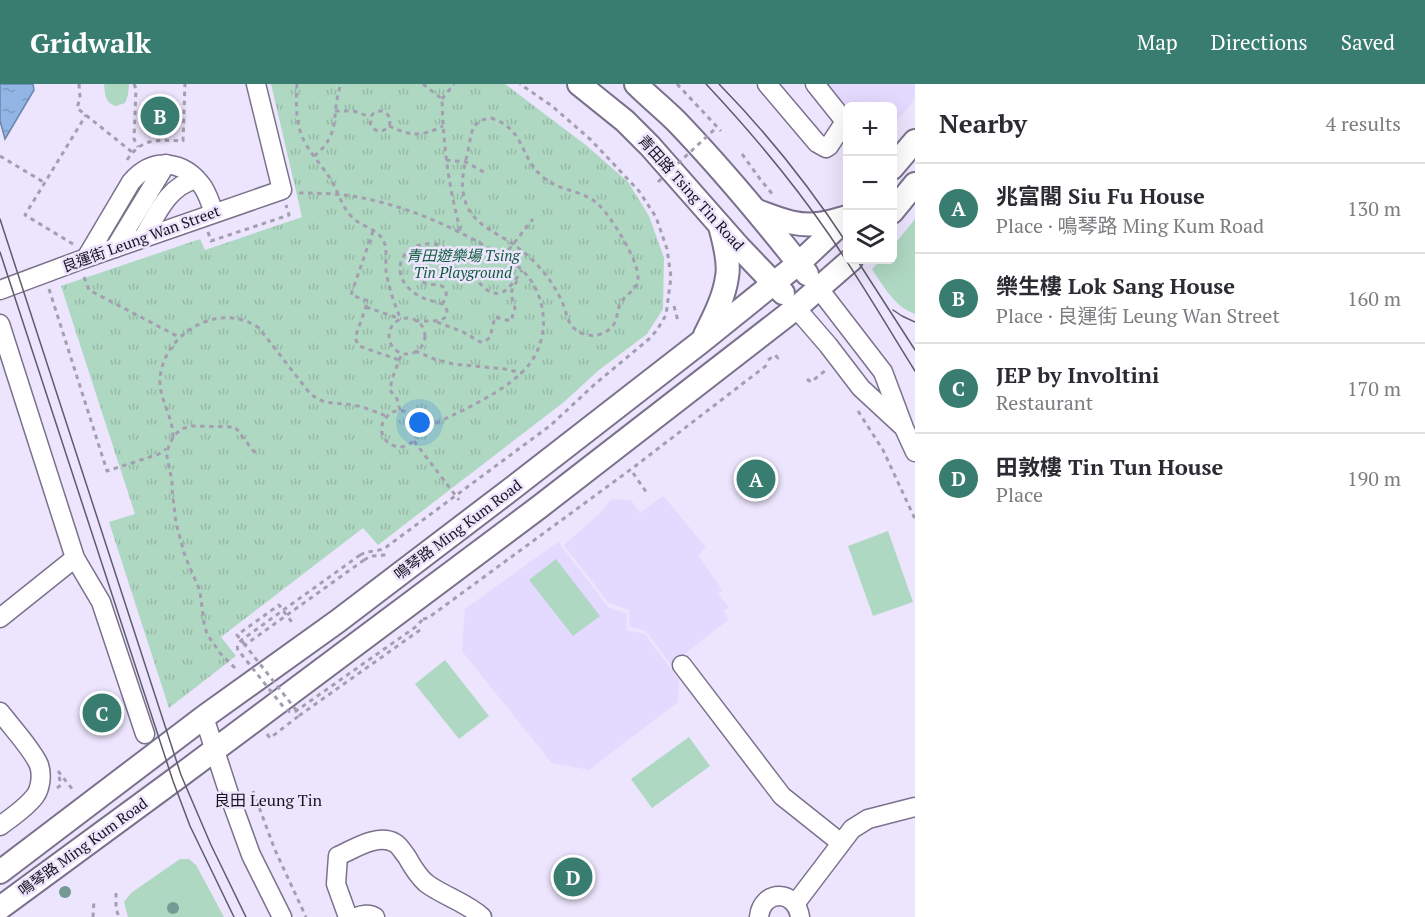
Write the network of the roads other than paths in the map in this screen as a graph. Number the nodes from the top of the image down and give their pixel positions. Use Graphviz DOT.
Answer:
graph roads {
  1 [pos="256,84"];
  2 [pos="579,84"];
  3 [pos="636,84"];
  4 [pos="767,84"];
  5 [pos="815,84"];
  6 [pos="915,141"];
  7 [pos="897,162"];
  8 [pos="166,164"];
  9 [pos="196,179"];
  10 [pos="915,184"];
  11 [pos="755,210"];
  12 [pos="894,210"];
  13 [pos="214,213"];
  14 [pos="843,218"];
  15 [pos="843,222"];
  16 [pos="719,223"];
  17 [pos="143,238"];
  18 [pos="116,248"];
  19 [pos="81,258"];
  20 [pos="799,264"];
  21 [pos="847,264"];
  22 [pos="774,283"];
  23 [pos="819,289"];
  24 [pos="0,290"];
  25 [pos="796,308"];
  26 [pos="0,324"];
  27 [pos="702,341"];
  28 [pos="904,428"];
  29 [pos="915,452"];
  30 [pos="75,558"];
  31 [pos="0,618"];
  32 [pos="682,665"];
  33 [pos="0,712"];
  34 [pos="204,717"];
  35 [pos="145,734"];
  36 [pos="214,749"];
  37 [pos="915,807"];
  38 [pos="0,826"];
  39 [pos="841,843"];
  40 [pos="0,872"];
  41 [pos="0,908"];
  42 [pos="798,910"];
  43 [pos="282,917"];
  44 [pos="348,917"];
  45 [pos="356,917"];
  46 [pos="375,917"];
  47 [pos="482,917"];
  48 [pos="759,917"];
  1 -- 13 [label="street, 良運街 Leung Wan Street"];
  2 -- 16 [label="main road, 青田路 Tsing Tin Road"];
  3 -- 11 [label="main road"];
  4 -- 5 [label="street"];
  6 -- 7 [label="main road"];
  8 -- 9 [label="street"];
  8 -- 18 [label="street"];
  8 -- 19 [label="street"];
  9 -- 13 [label="street"];
  9 -- 17 [label="street"];
  10 -- 12 [label="main road"];
  11 -- 14 [label="main road"];
  11 -- 20 [label="main road"];
  13 -- 17 [label="street, 良運街 Leung Wan Street"];
  15 -- 20 [label="main road, 鳴琴路 Ming Kum Road"];
  16 -- 22 [label="main road, 青田路 Tsing Tin Road"];
  16 -- 27 [label="main road"];
  17 -- 18 [label="street, 良運街 Leung Wan Street"];
  18 -- 19 [label="street, 良運街 Leung Wan Street"];
  19 -- 24 [label="street, 良運街 Leung Wan Street"];
  20 -- 22 [label="main road, 鳴琴路 Ming Kum Road"];
  20 -- 23 [label="main road"];
  21 -- 23 [label="main road, 鳴琴路 Ming Kum Road"];
  22 -- 25 [label="main road, 青田路 Tsing Tin Road"];
  22 -- 27 [label="main road, 鳴琴路 Ming Kum Road"];
  23 -- 25 [label="main road, 鳴琴路 Ming Kum Road"];
  23 -- 28 [label="street"];
  25 -- 28 [label="street"];
  25 -- 36 [label="main road, 鳴琴路 Ming Kum Road"];
  26 -- 30 [label="street"];
  27 -- 34 [label="main road, 鳴琴路 Ming Kum Road"];
  28 -- 29 [label="street"];
  30 -- 31 [label="street"];
  30 -- 35 [label="street"];
  32 -- 39 [label="street"];
  33 -- 38 [label="street"];
  34 -- 36 [label="street"];
  34 -- 40 [label="main road, 鳴琴路 Ming Kum Road"];
  36 -- 41 [label="main road, 鳴琴路 Ming Kum Road"];
  36 -- 43 [label="street"];
  37 -- 39 [label="street"];
  39 -- 42 [label="street"];
  42 -- 48 [label="street"];
  44 -- 47 [label="street"];
  45 -- 46 [label="street"];
}
